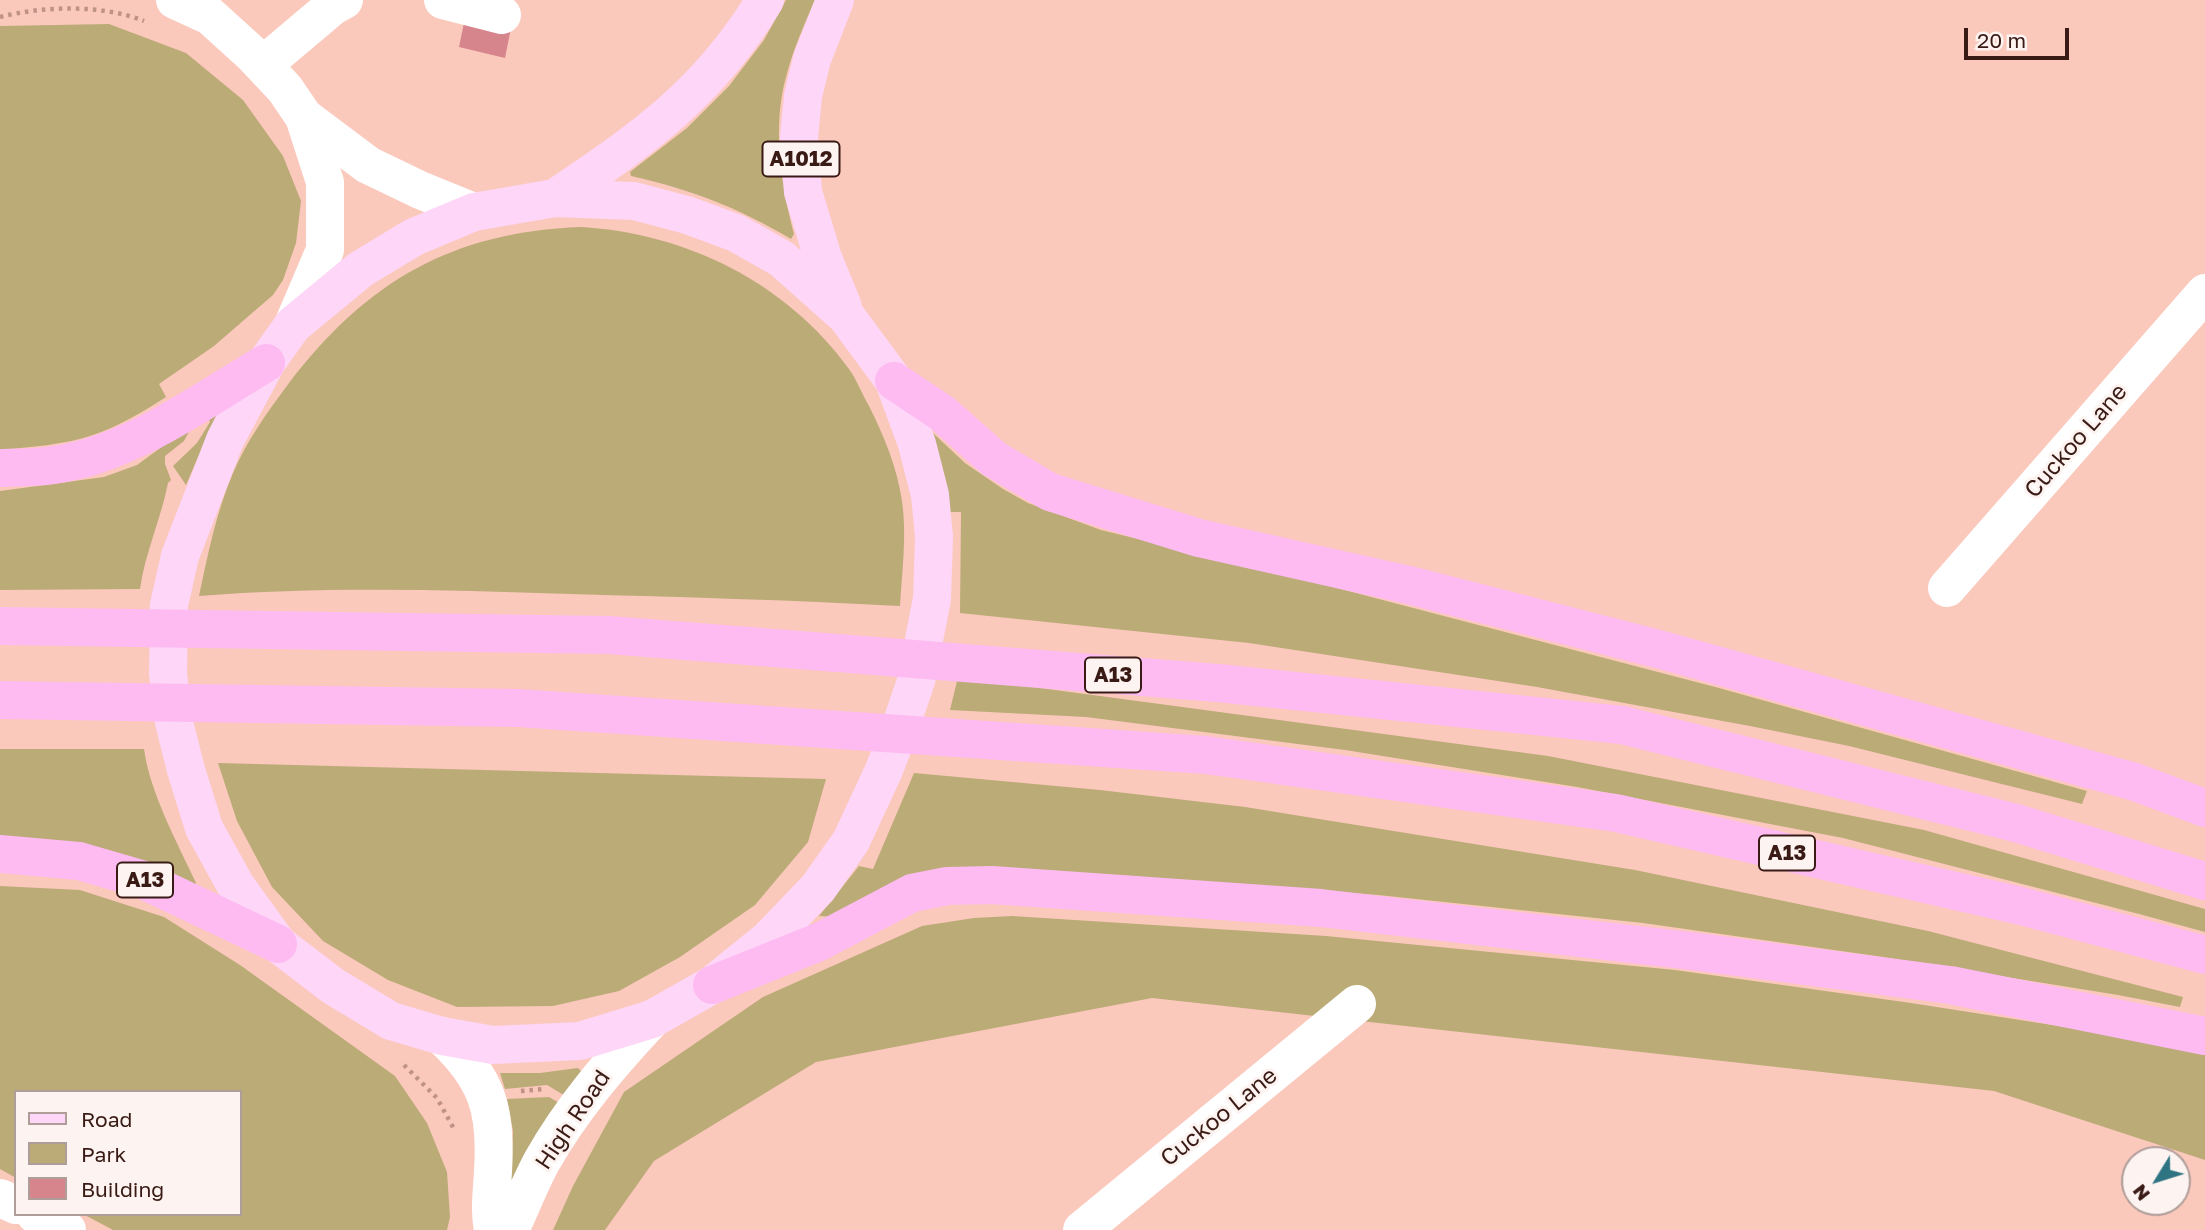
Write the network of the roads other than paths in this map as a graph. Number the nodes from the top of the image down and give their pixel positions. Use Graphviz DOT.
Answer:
graph roads {
  1 [pos="344,0"];
  2 [pos="443,0"];
  3 [pos="765,0"];
  4 [pos="835,0"];
  5 [pos="162,11"];
  6 [pos="502,15"];
  7 [pos="263,65"];
  8 [pos="304,117"];
  9 [pos="555,198"];
  10 [pos="474,212"];
  11 [pos="2205,293"];
  12 [pos="846,316"];
  13 [pos="293,325"];
  14 [pos="266,363"];
  15 [pos="894,381"];
  16 [pos="0,468"];
  17 [pos="1947,588"];
  18 [pos="0,626"];
  19 [pos="0,700"];
  20 [pos="2205,808"];
  21 [pos="0,854"];
  22 [pos="2205,881"];
  23 [pos="278,944"];
  24 [pos="2205,955"];
  25 [pos="712,985"];
  26 [pos="1357,1004"];
  27 [pos="652,1019"];
  28 [pos="442,1036"];
  29 [pos="2205,1036"];
  30 [pos="39,1216"];
  31 [pos="67,1230"];
  32 [pos="493,1230"];
  33 [pos="510,1230"];
  34 [pos="1082,1230"];
  1 -- 7 [label="street"];
  2 -- 6 [label="street"];
  3 -- 9 [label="main road"];
  4 -- 12 [label="main road, A1012"];
  5 -- 7 [label="street"];
  7 -- 8 [label="street"];
  8 -- 10 [label="street"];
  8 -- 13 [label="street"];
  9 -- 10 [label="main road"];
  9 -- 12 [label="main road"];
  10 -- 13 [label="main road"];
  11 -- 17 [label="street, Cuckoo Lane"];
  12 -- 15 [label="main road"];
  13 -- 14 [label="main road"];
  14 -- 16 [label="highway"];
  14 -- 23 [label="main road"];
  15 -- 20 [label="highway"];
  15 -- 25 [label="main road"];
  18 -- 22 [label="highway, A13"];
  19 -- 24 [label="highway, A13"];
  21 -- 23 [label="highway, A13"];
  23 -- 28 [label="main road"];
  25 -- 27 [label="main road"];
  25 -- 29 [label="highway"];
  26 -- 34 [label="street, Cuckoo Lane"];
  27 -- 28 [label="main road"];
  27 -- 33 [label="street, High Road"];
  28 -- 32 [label="street"];
  30 -- 31 [label="street"];
}
